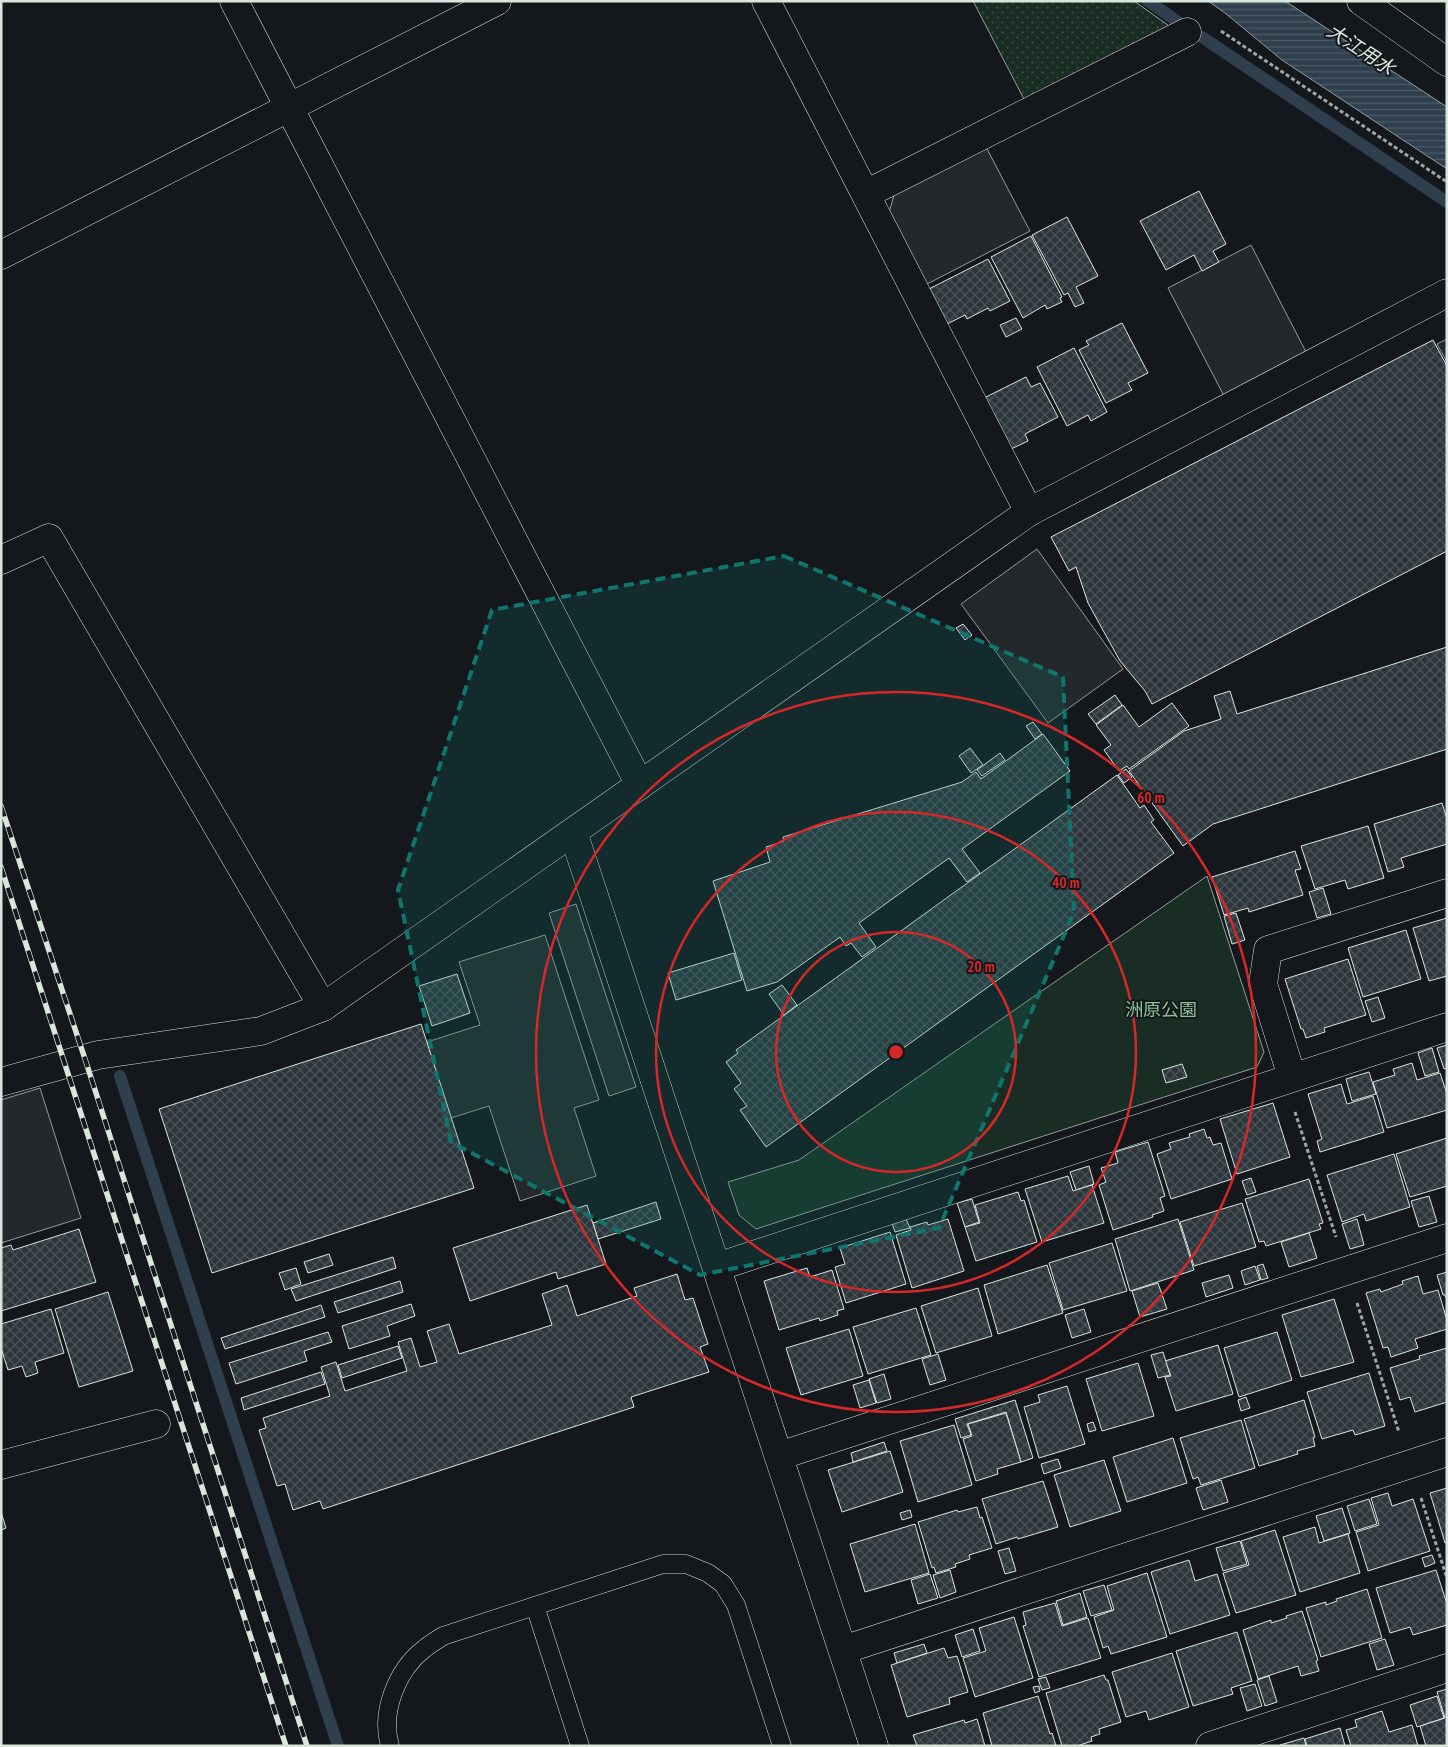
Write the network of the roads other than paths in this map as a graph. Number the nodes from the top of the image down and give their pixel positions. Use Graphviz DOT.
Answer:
graph roads {
  1 [pos="234,1"];
  2 [pos="497,1"];
  3 [pos="766,1"];
  4 [pos="1361,1"];
  5 [pos="1187,32"];
  6 [pos="1447,62"];
  7 [pos="289,108"];
  8 [pos="866,194"];
  9 [pos="1,255"];
  10 [pos="1447,293"];
  11 [pos="1029,512"];
  12 [pos="1,560"];
  13 [pos="640,785"];
  14 [pos="573,832"];
  15 [pos="1447,893"];
  16 [pos="323,1007"];
  17 [pos="1447,1027"];
  18 [pos="1288,1079"];
  19 [pos="1,1082"];
  20 [pos="1447,1238"];
  21 [pos="716,1267"];
  22 [pos="156,1424"];
  23 [pos="1447,1452"];
  24 [pos="779,1456"];
  25 [pos="1,1465"];
  26 [pos="535,1606"];
  27 [pos="843,1650"];
  28 [pos="1447,1668"];
  29 [pos="390,1746"];
  30 [pos="580,1746"];
  31 [pos="782,1746"];
  32 [pos="874,1746"];
  33 [pos="1210,1746"];
  1 -- 7 [label="street"];
  2 -- 7 [label="street"];
  3 -- 8 [label="street"];
  4 -- 6 [label="street"];
  5 -- 8 [label="street"];
  7 -- 9 [label="street"];
  7 -- 13 [label="street"];
  8 -- 11 [label="street"];
  10 -- 11 [label="street"];
  11 -- 13 [label="street"];
  12 -- 16 [label="street"];
  13 -- 14 [label="street"];
  14 -- 16 [label="street"];
  14 -- 21 [label="street"];
  15 -- 18 [label="street"];
  16 -- 19 [label="street"];
  17 -- 18 [label="street"];
  18 -- 21 [label="street"];
  20 -- 24 [label="street"];
  21 -- 24 [label="street"];
  22 -- 25 [label="street"];
  23 -- 27 [label="street"];
  24 -- 27 [label="street"];
  26 -- 29 [label="lane"];
  26 -- 30 [label="lane"];
  26 -- 31 [label="lane"];
  27 -- 32 [label="street"];
  28 -- 33 [label="street"];
}
